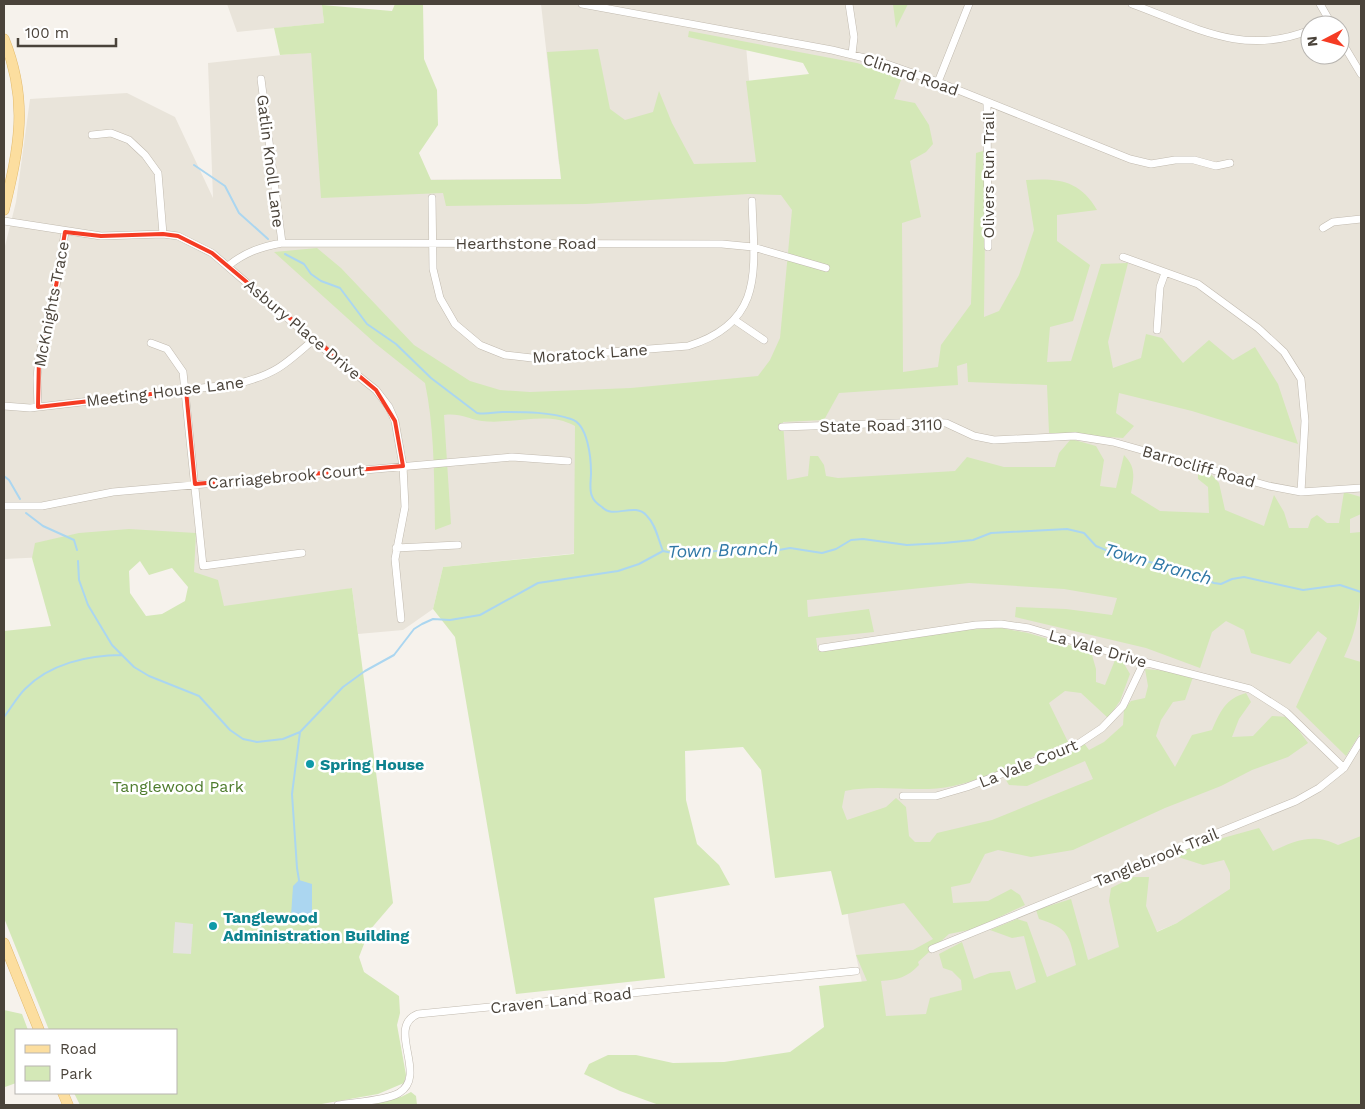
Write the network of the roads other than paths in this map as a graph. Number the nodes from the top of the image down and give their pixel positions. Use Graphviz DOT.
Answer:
graph roads {
  1 [pos="582,4"];
  2 [pos="849,4"];
  3 [pos="969,4"];
  4 [pos="1132,4"];
  5 [pos="1300,33"];
  6 [pos="4,39"];
  7 [pos="852,54"];
  8 [pos="1350,56"];
  9 [pos="1361,74"];
  10 [pos="261,79"];
  11 [pos="938,82"];
  12 [pos="987,102"];
  13 [pos="92,134"];
  14 [pos="1230,163"];
  15 [pos="432,198"];
  16 [pos="752,201"];
  17 [pos="4,210"];
  18 [pos="1361,219"];
  19 [pos="4,221"];
  20 [pos="1323,228"];
  21 [pos="65,232"];
  22 [pos="163,234"];
  23 [pos="282,243"];
  24 [pos="431,243"];
  25 [pos="753,247"];
  26 [pos="988,247"];
  27 [pos="1123,257"];
  28 [pos="228,266"];
  29 [pos="826,268"];
  30 [pos="1165,273"];
  31 [pos="736,321"];
  32 [pos="1157,330"];
  33 [pos="313,340"];
  34 [pos="764,340"];
  35 [pos="151,343"];
  36 [pos="186,390"];
  37 [pos="4,406"];
  38 [pos="38,406"];
  39 [pos="782,427"];
  40 [pos="1036,438"];
  41 [pos="568,461"];
  42 [pos="402,466"];
  43 [pos="195,484"];
  44 [pos="1361,488"];
  45 [pos="1301,492"];
  46 [pos="4,506"];
  47 [pos="458,545"];
  48 [pos="396,548"];
  49 [pos="302,553"];
  50 [pos="401,619"];
  51 [pos="822,648"];
  52 [pos="1144,662"];
  53 [pos="1361,740"];
  54 [pos="1344,768"];
  55 [pos="902,796"];
  56 [pos="4,942"];
  57 [pos="932,949"];
  58 [pos="856,972"];
  59 [pos="38,1029"];
  60 [pos="338,1105"];
  1 -- 7 [label="street, Clinard Road"];
  2 -- 7 [label="street"];
  3 -- 11 [label="street"];
  4 -- 5 [label="street"];
  6 -- 17 [label="main road"];
  7 -- 11 [label="street, Clinard Road"];
  8 -- 9 [label="street"];
  10 -- 23 [label="street, Gatlin Knoll Lane"];
  11 -- 12 [label="street, Clinard Road"];
  12 -- 14 [label="street, Clinard Road"];
  12 -- 26 [label="street, Olivers Run Trail"];
  13 -- 22 [label="street"];
  15 -- 24 [label="street, Moratock Lane"];
  16 -- 25 [label="street, Moratock Lane"];
  18 -- 20 [label="street"];
  19 -- 21 [label="street, Asbury Place Drive"];
  21 -- 22 [label="street, Asbury Place Drive"];
  21 -- 38 [label="street, McKnights Trace"];
  22 -- 28 [label="street, Asbury Place Drive"];
  23 -- 24 [label="street, Hearthstone Road"];
  23 -- 28 [label="street, Hearthstone Road"];
  24 -- 25 [label="street, Hearthstone Road"];
  24 -- 31 [label="street, Moratock Lane"];
  25 -- 29 [label="street, Hearthstone Road"];
  25 -- 31 [label="street, Moratock Lane"];
  27 -- 30 [label="street"];
  28 -- 33 [label="street, Asbury Place Drive"];
  30 -- 32 [label="street"];
  30 -- 45 [label="street"];
  31 -- 34 [label="street"];
  33 -- 36 [label="street, Meeting House Lane"];
  33 -- 42 [label="street, Asbury Place Drive"];
  35 -- 36 [label="street"];
  36 -- 38 [label="street, Meeting House Lane"];
  36 -- 43 [label="street"];
  37 -- 38 [label="street, Meeting House Lane"];
  39 -- 40 [label="street, State Road 3110"];
  40 -- 45 [label="street, Barrocliff Road"];
  41 -- 42 [label="street, Carriagebrook Court"];
  42 -- 43 [label="street, Carriagebrook Court"];
  42 -- 48 [label="street, Asbury Place Drive"];
  43 -- 46 [label="street, Carriagebrook Court"];
  43 -- 49 [label="street"];
  44 -- 45 [label="street, Barrocliff Road"];
  47 -- 48 [label="street"];
  48 -- 50 [label="street, Asbury Place Drive"];
  51 -- 52 [label="street, La Vale Drive"];
  52 -- 54 [label="street, La Vale Drive"];
  52 -- 55 [label="street, La Vale Court"];
  53 -- 54 [label="street, Tanglebrook Trail"];
  54 -- 57 [label="street, Tanglebrook Trail"];
  56 -- 59 [label="main road"];
  58 -- 60 [label="street, Craven Land Road"];
}
